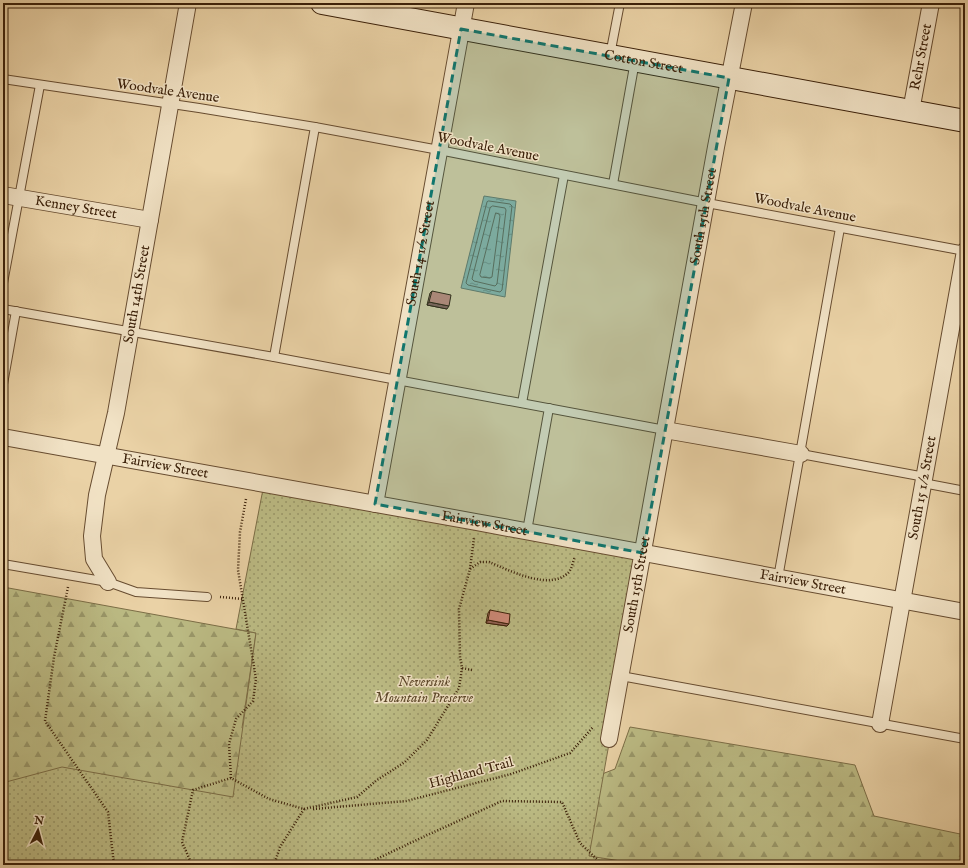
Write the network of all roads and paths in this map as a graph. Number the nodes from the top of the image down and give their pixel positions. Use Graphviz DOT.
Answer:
graph roads {
  1 [pos="188,3"];
  2 [pos="322,3"];
  3 [pos="466,3"];
  4 [pos="620,3"];
  5 [pos="744,3"];
  6 [pos="931,3"];
  7 [pos="461,29"];
  8 [pos="610,56"];
  9 [pos="635,60"];
  10 [pos="729,78"];
  11 [pos="3,79"];
  12 [pos="40,85"];
  13 [pos="170,104"];
  14 [pos="911,111"];
  15 [pos="965,122"];
  16 [pos="316,127"];
  17 [pos="439,150"];
  18 [pos="564,175"];
  19 [pos="612,184"];
  20 [pos="3,195"];
  21 [pos="19,198"];
  22 [pos="707,203"];
  23 [pos="150,220"];
  24 [pos="840,228"];
  25 [pos="965,251"];
  26 [pos="3,283"];
  27 [pos="3,309"];
  28 [pos="16,311"];
  29 [pos="130,331"];
  30 [pos="274,357"];
  31 [pos="398,380"];
  32 [pos="3,384"];
  33 [pos="522,403"];
  34 [pos="549,408"];
  35 [pos="665,430"];
  36 [pos="3,437"];
  37 [pos="801,454"];
  38 [pos="106,455"];
  39 [pos="924,480"];
  40 [pos="250,481"];
  41 [pos="965,491"];
  42 [pos="375,504"];
  43 [pos="527,531"];
  44 [pos="474,540"];
  45 [pos="580,542"];
  46 [pos="642,553"];
  47 [pos="3,564"];
  48 [pos="470,569"];
  49 [pos="70,575"];
  50 [pos="778,578"];
  51 [pos="108,582"];
  52 [pos="207,597"];
  53 [pos="243,599"];
  54 [pos="902,601"];
  55 [pos="965,612"];
  56 [pos="462,668"];
  57 [pos="472,670"];
  58 [pos="621,676"];
  59 [pos="596,723"];
  60 [pos="880,724"];
  61 [pos="609,739"];
  62 [pos="965,739"];
  63 [pos="231,778"];
  64 [pos="304,809"];
  65 [pos="3,858"];
  66 [pos="10,865"];
  67 [pos="114,865"];
  68 [pos="192,865"];
  69 [pos="274,865"];
  70 [pos="364,865"];
  71 [pos="603,865"];
  1 -- 13 [label="street, South 14th Street"];
  2 -- 7 [label="street, Cotton Street"];
  3 -- 7 [label="street, South 14 1/2 Street"];
  4 -- 8 [label="lane"];
  5 -- 10 [label="street, South 15th Street"];
  6 -- 14 [label="street, Rehr Street"];
  7 -- 8 [label="street, Cotton Street"];
  7 -- 17 [label="street, South 14 1/2 Street"];
  8 -- 9 [label="street, Cotton Street"];
  9 -- 10 [label="street, Cotton Street"];
  9 -- 19 [label="lane"];
  10 -- 14 [label="street, Cotton Street"];
  10 -- 22 [label="street, South 15th Street"];
  11 -- 12 [label="lane, Woodvale Avenue"];
  12 -- 13 [label="lane, Woodvale Avenue"];
  12 -- 21 [label="lane"];
  13 -- 16 [label="lane, Woodvale Avenue"];
  13 -- 23 [label="street, South 14th Street"];
  14 -- 15 [label="street, Cotton Street"];
  16 -- 17 [label="lane, Woodvale Avenue"];
  16 -- 30 [label="lane"];
  17 -- 18 [label="lane, Woodvale Avenue"];
  17 -- 31 [label="street, South 14 1/2 Street"];
  18 -- 19 [label="lane, Woodvale Avenue"];
  18 -- 33 [label="lane"];
  19 -- 22 [label="lane, Woodvale Avenue"];
  20 -- 21 [label="street, Kenney Street"];
  21 -- 23 [label="street, Kenney Street"];
  21 -- 26 [label="lane"];
  22 -- 24 [label="lane, Woodvale Avenue"];
  22 -- 35 [label="street, South 15th Street"];
  23 -- 29 [label="street, South 14th Street"];
  24 -- 25 [label="lane, Woodvale Avenue"];
  24 -- 37 [label="lane"];
  25 -- 39 [label="street, South 15 1/2 Street"];
  27 -- 28 [label="lane"];
  28 -- 29 [label="lane"];
  28 -- 32 [label="lane"];
  29 -- 30 [label="lane"];
  29 -- 38 [label="street, South 14th Street"];
  30 -- 31 [label="lane"];
  31 -- 33 [label="lane"];
  31 -- 42 [label="street, South 14 1/2 Street"];
  33 -- 34 [label="lane"];
  34 -- 35 [label="lane"];
  34 -- 43 [label="lane"];
  35 -- 37 [label="street"];
  35 -- 46 [label="street, South 15th Street"];
  36 -- 38 [label="street, Fairview Street"];
  37 -- 39 [label="lane"];
  37 -- 50 [label="lane"];
  38 -- 40 [label="street, Fairview Street"];
  38 -- 51 [label="street, South 14th Street"];
  39 -- 41 [label="lane"];
  39 -- 54 [label="street, South 15 1/2 Street"];
  40 -- 42 [label="street, Fairview Street"];
  40 -- 53 [label="path"];
  42 -- 43 [label="street, Fairview Street"];
  43 -- 45 [label="street, Fairview Street"];
  44 -- 48 [label="path"];
  45 -- 46 [label="street, Fairview Street"];
  45 -- 48 [label="path"];
  46 -- 50 [label="street, Fairview Street"];
  46 -- 58 [label="street, South 15th Street"];
  47 -- 49 [label="lane"];
  48 -- 56 [label="path"];
  49 -- 51 [label="lane"];
  49 -- 67 [label="path"];
  50 -- 54 [label="street, Fairview Street"];
  51 -- 52 [label="lane"];
  52 -- 53 [label="path"];
  53 -- 63 [label="path"];
  54 -- 55 [label="street, Fairview Street"];
  54 -- 60 [label="street, South 15 1/2 Street"];
  56 -- 57 [label="path"];
  56 -- 64 [label="path"];
  58 -- 60 [label="lane"];
  58 -- 61 [label="street, South 15th Street"];
  59 -- 64 [label="path, Highland Trail"];
  60 -- 62 [label="lane"];
  63 -- 64 [label="path, Highland Trail"];
  63 -- 68 [label="path"];
  64 -- 69 [label="path"];
  65 -- 66 [label="path"];
  70 -- 71 [label="path"];
}
